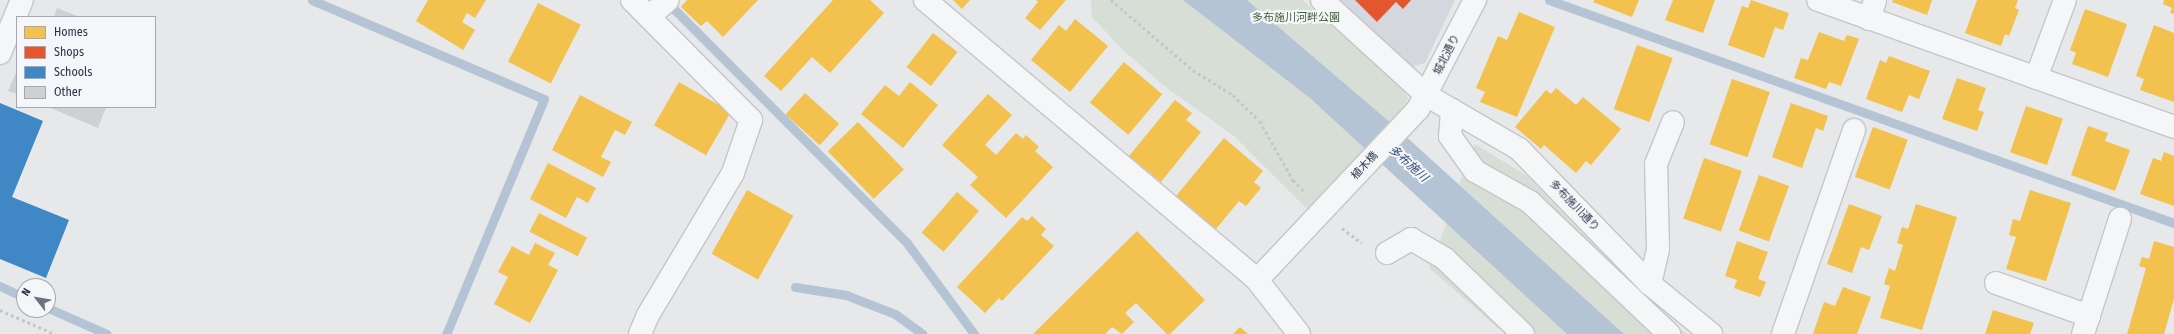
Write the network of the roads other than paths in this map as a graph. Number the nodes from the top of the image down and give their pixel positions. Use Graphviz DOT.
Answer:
graph roads {
  1 [pos="22,0"];
  2 [pos="632,0"];
  3 [pos="668,0"];
  4 [pos="925,0"];
  5 [pos="1322,0"];
  6 [pos="1475,0"];
  7 [pos="1818,0"];
  8 [pos="2065,0"];
  9 [pos="1872,9"];
  10 [pos="649,17"];
  11 [pos="0,53"];
  12 [pos="2036,78"];
  13 [pos="1422,102"];
  14 [pos="1452,110"];
  15 [pos="1673,122"];
  16 [pos="2174,127"];
  17 [pos="1854,130"];
  18 [pos="2120,219"];
  19 [pos="1387,253"];
  20 [pos="1257,280"];
  21 [pos="1996,283"];
  22 [pos="1650,284"];
  23 [pos="2086,325"];
  24 [pos="640,334"];
  25 [pos="1299,334"];
  26 [pos="1523,334"];
  27 [pos="1669,334"];
  28 [pos="1711,334"];
  29 [pos="1783,334"];
  1 -- 11 [label="street"];
  2 -- 10 [label="street"];
  3 -- 10 [label="street"];
  4 -- 20 [label="street"];
  5 -- 13 [label="street, 多布施川通り"];
  6 -- 13 [label="street, 城北通り"];
  7 -- 9 [label="street"];
  8 -- 12 [label="street"];
  9 -- 12 [label="street"];
  10 -- 24 [label="street"];
  12 -- 16 [label="street"];
  13 -- 14 [label="street, 多布施川通り"];
  13 -- 20 [label="street, 植木橋"];
  14 -- 22 [label="street, 多布施川通り"];
  14 -- 27 [label="street"];
  15 -- 22 [label="street"];
  17 -- 29 [label="street"];
  18 -- 23 [label="street"];
  19 -- 26 [label="street"];
  20 -- 25 [label="street"];
  21 -- 23 [label="street"];
  22 -- 28 [label="street, 多布施川通り"];
}
